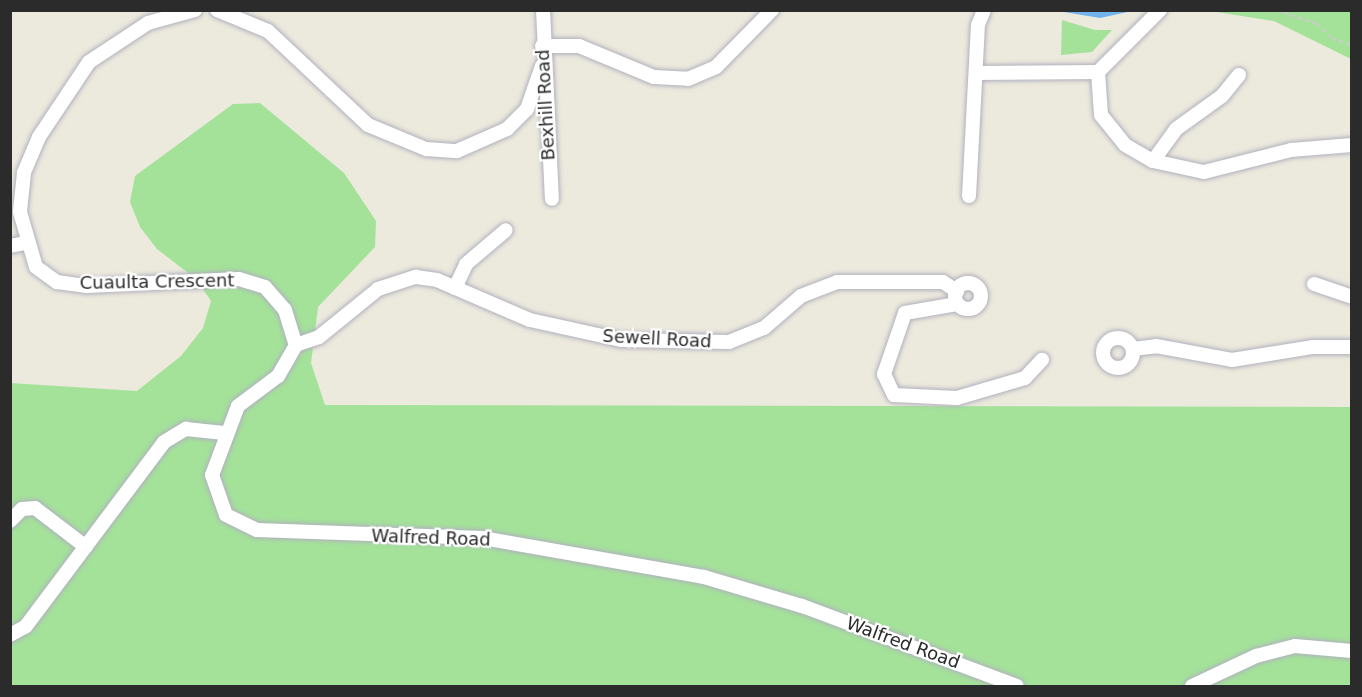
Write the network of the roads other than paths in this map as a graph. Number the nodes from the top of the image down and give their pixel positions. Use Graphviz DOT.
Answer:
graph roads {
  1 [pos="195,10"];
  2 [pos="218,10"];
  3 [pos="543,10"];
  4 [pos="772,10"];
  5 [pos="984,10"];
  6 [pos="1160,10"];
  7 [pos="542,46"];
  8 [pos="542,66"];
  9 [pos="1098,72"];
  10 [pos="976,73"];
  11 [pos="1239,75"];
  12 [pos="1352,146"];
  13 [pos="1153,161"];
  14 [pos="969,196"];
  15 [pos="552,199"];
  16 [pos="506,230"];
  17 [pos="25,243"];
  18 [pos="10,246"];
  19 [pos="1314,284"];
  20 [pos="455,288"];
  21 [pos="1352,297"];
  22 [pos="296,345"];
  23 [pos="1352,347"];
  24 [pos="1133,349"];
  25 [pos="1042,360"];
  26 [pos="224,433"];
  27 [pos="10,521"];
  28 [pos="86,546"];
  29 [pos="10,635"];
  30 [pos="1352,651"];
  31 [pos="1017,687"];
  32 [pos="1192,687"];
  1 -- 17 [label="street, Cuaulta Crescent"];
  2 -- 8 [label="street"];
  3 -- 7 [label="street, Bexhill Road"];
  4 -- 7 [label="street"];
  5 -- 10 [label="street"];
  6 -- 9 [label="street"];
  7 -- 8 [label="street, Bexhill Road"];
  8 -- 15 [label="street, Bexhill Road"];
  9 -- 10 [label="street"];
  9 -- 13 [label="street"];
  10 -- 14 [label="street"];
  11 -- 13 [label="street"];
  12 -- 13 [label="street"];
  16 -- 20 [label="street"];
  17 -- 18 [label="street"];
  17 -- 22 [label="street, Cuaulta Crescent"];
  19 -- 21 [label="street"];
  20 -- 22 [label="street, Sewell Road"];
  20 -- 25 [label="street, Sewell Road"];
  22 -- 26 [label="street"];
  23 -- 24 [label="street"];
  26 -- 28 [label="street"];
  26 -- 31 [label="street, Walfred Road"];
  27 -- 28 [label="street"];
  28 -- 29 [label="street"];
  30 -- 32 [label="street"];
}
